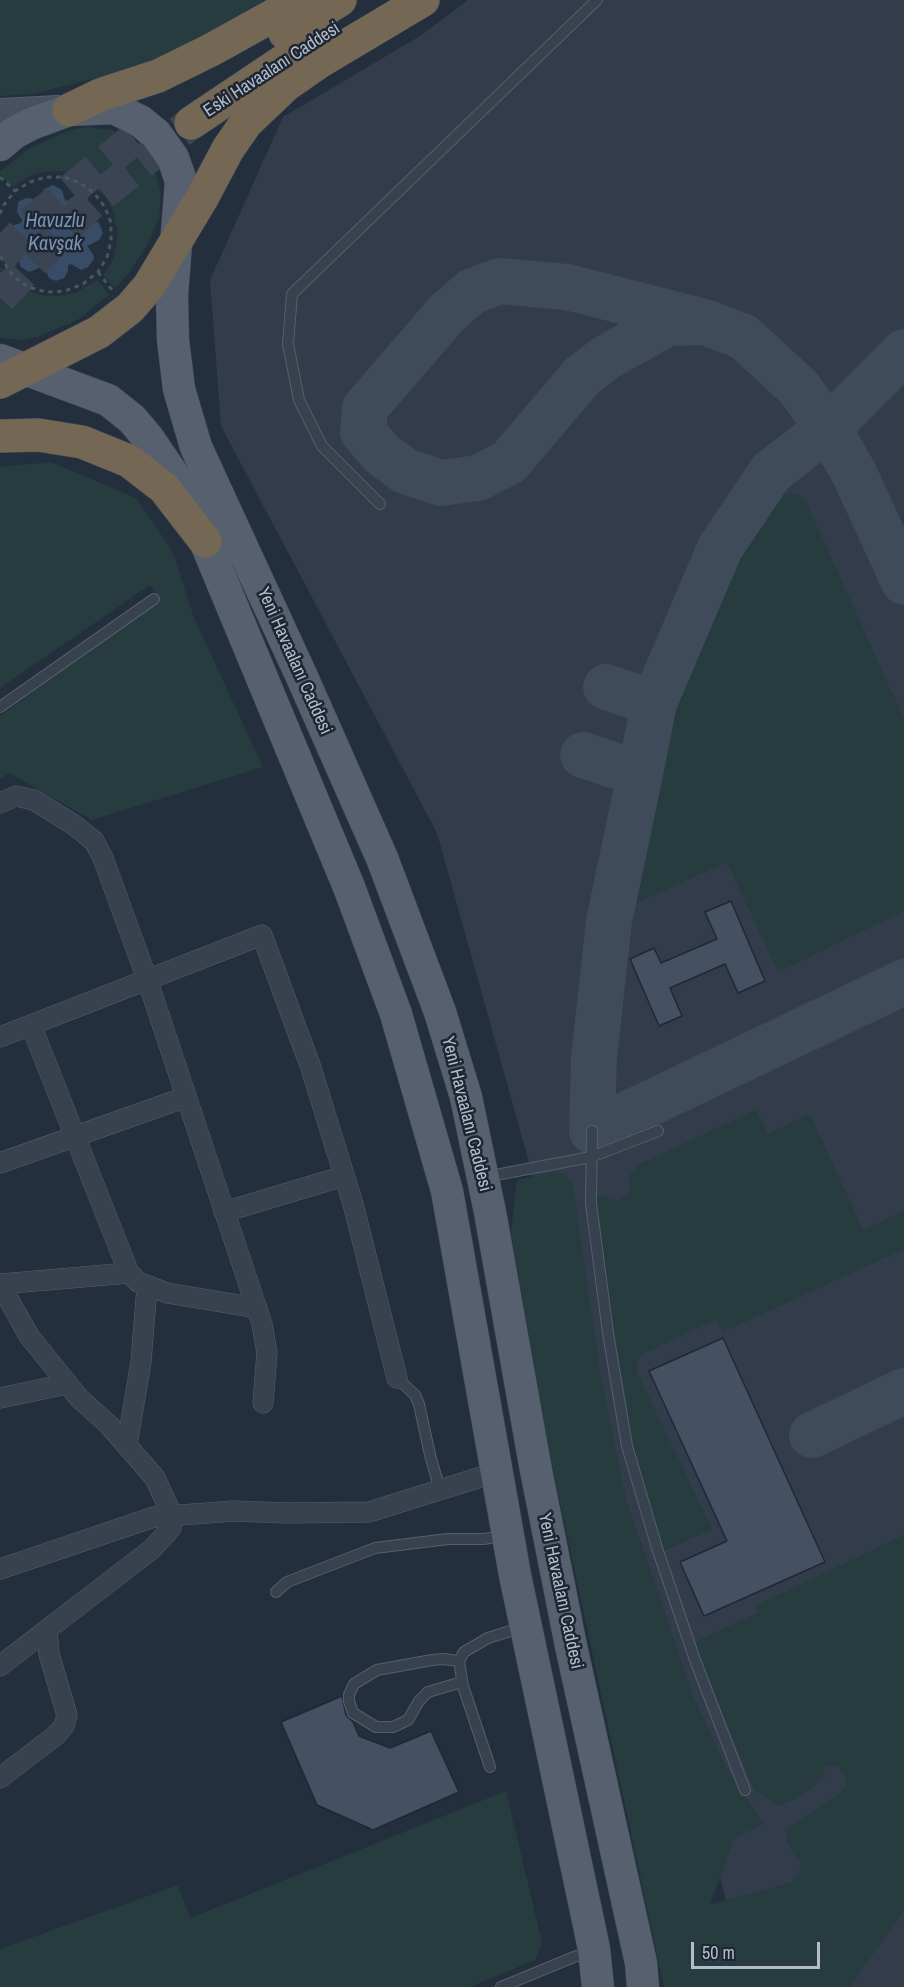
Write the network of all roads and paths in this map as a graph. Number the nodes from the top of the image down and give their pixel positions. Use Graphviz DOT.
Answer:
graph roads {
  1 [pos="301,0"];
  2 [pos="340,0"];
  3 [pos="385,0"];
  4 [pos="423,0"];
  5 [pos="597,0"];
  6 [pos="69,110"];
  7 [pos="0,113"];
  8 [pos="0,145"];
  9 [pos="0,177"];
  10 [pos="15,191"];
  11 [pos="0,214"];
  12 [pos="175,244"];
  13 [pos="0,256"];
  14 [pos="9,370"];
  15 [pos="0,436"];
  16 [pos="380,504"];
  17 [pos="205,542"];
  18 [pos="154,599"];
  19 [pos="0,707"];
  20 [pos="0,803"];
  21 [pos="147,979"];
  22 [pos="31,1025"];
  23 [pos="0,1037"];
  24 [pos="186,1097"];
  25 [pos="592,1131"];
  26 [pos="658,1131"];
  27 [pos="75,1137"];
  28 [pos="591,1157"];
  29 [pos="0,1163"];
  30 [pos="344,1176"];
  31 [pos="483,1177"];
  32 [pos="224,1212"];
  33 [pos="129,1273"];
  34 [pos="0,1284"];
  35 [pos="147,1287"];
  36 [pos="257,1308"];
  37 [pos="397,1378"];
  38 [pos="68,1384"];
  39 [pos="0,1398"];
  40 [pos="263,1403"];
  41 [pos="127,1445"];
  42 [pos="535,1464"];
  43 [pos="497,1472"];
  44 [pos="440,1490"];
  45 [pos="172,1515"];
  46 [pos="508,1536"];
  47 [pos="0,1569"];
  48 [pos="276,1592"];
  49 [pos="46,1631"];
  50 [pos="528,1640"];
  51 [pos="571,1646"];
  52 [pos="459,1662"];
  53 [pos="0,1666"];
  54 [pos="462,1682"];
  55 [pos="490,1767"];
  56 [pos="0,1778"];
  57 [pos="745,1790"];
  58 [pos="594,1949"];
  59 [pos="501,1987"];
  60 [pos="598,1987"];
  61 [pos="643,1987"];
  1 -- 6 [label="highway"];
  2 -- 3 [label="highway, Eski Havaalanı Caddesi"];
  4 -- 12 [label="highway"];
  5 -- 16 [label="lane"];
  6 -- 7 [label="main road"];
  6 -- 8 [label="main road, Yeni Havaalanı Caddesi"];
  6 -- 12 [label="main road, Yeni Havaalanı Caddesi"];
  9 -- 10 [label="path"];
  10 -- 11 [label="path"];
  10 -- 13 [label="path"];
  12 -- 14 [label="highway"];
  12 -- 31 [label="main road, Yeni Havaalanı Caddesi"];
  14 -- 17 [label="main road, Yeni Havaalanı Caddesi"];
  15 -- 17 [label="highway"];
  17 -- 43 [label="main road, Yeni Havaalanı Caddesi"];
  18 -- 19 [label="lane"];
  20 -- 21 [label="street"];
  21 -- 22 [label="street"];
  21 -- 24 [label="street"];
  21 -- 30 [label="street"];
  22 -- 23 [label="street"];
  22 -- 27 [label="street"];
  24 -- 27 [label="street"];
  24 -- 32 [label="street"];
  25 -- 28 [label="lane"];
  26 -- 28 [label="lane"];
  27 -- 29 [label="street"];
  27 -- 33 [label="street"];
  28 -- 31 [label="lane"];
  28 -- 57 [label="lane"];
  30 -- 32 [label="street"];
  30 -- 37 [label="street"];
  31 -- 42 [label="main road, Yeni Havaalanı Caddesi"];
  32 -- 36 [label="street"];
  33 -- 34 [label="street"];
  33 -- 35 [label="street"];
  34 -- 38 [label="street"];
  35 -- 36 [label="street"];
  35 -- 41 [label="street"];
  36 -- 40 [label="street"];
  37 -- 44 [label="lane"];
  38 -- 39 [label="street"];
  38 -- 41 [label="street"];
  41 -- 45 [label="street"];
  42 -- 43 [label="main road"];
  42 -- 51 [label="main road, Yeni Havaalanı Caddesi"];
  43 -- 44 [label="street"];
  43 -- 46 [label="main road, Yeni Havaalanı Caddesi"];
  44 -- 45 [label="street"];
  45 -- 47 [label="street"];
  45 -- 49 [label="street"];
  46 -- 48 [label="lane"];
  46 -- 50 [label="main road, Yeni Havaalanı Caddesi"];
  49 -- 53 [label="street"];
  49 -- 56 [label="street"];
  50 -- 51 [label="main road"];
  50 -- 52 [label="lane"];
  50 -- 58 [label="main road, Yeni Havaalanı Caddesi"];
  51 -- 61 [label="main road, Yeni Havaalanı Caddesi"];
  52 -- 54 [label="lane"];
  52 -- 54 [label="lane"];
  54 -- 55 [label="lane"];
  58 -- 59 [label="lane"];
  58 -- 60 [label="main road, Yeni Havaalanı Caddesi"];
}
